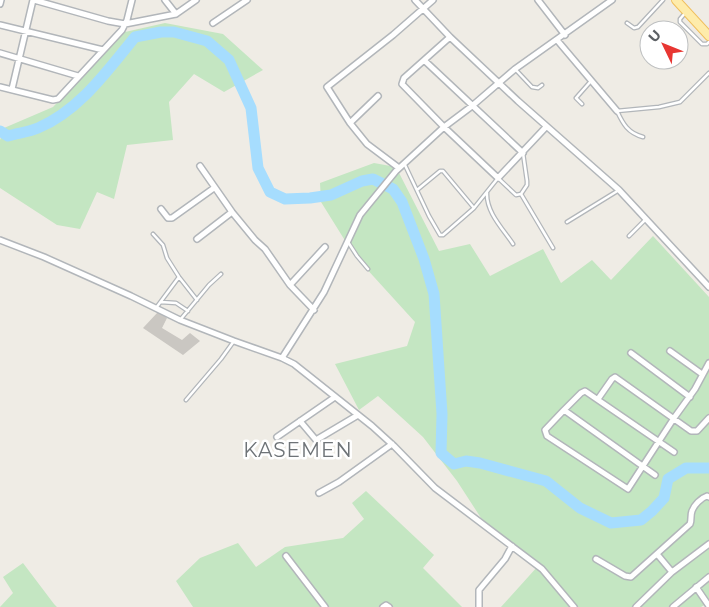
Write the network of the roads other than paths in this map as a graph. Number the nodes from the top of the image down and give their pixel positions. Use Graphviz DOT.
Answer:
graph roads {
  1 [pos="1,0"];
  2 [pos="34,0"];
  3 [pos="132,0"];
  4 [pos="165,0"];
  5 [pos="196,0"];
  6 [pos="247,0"];
  7 [pos="415,0"];
  8 [pos="433,0"];
  9 [pos="612,0"];
  10 [pos="663,0"];
  11 [pos="676,0"];
  12 [pos="541,1"];
  13 [pos="0,4"];
  14 [pos="424,9"];
  15 [pos="686,12"];
  16 [pos="176,14"];
  17 [pos="213,23"];
  18 [pos="626,23"];
  19 [pos="125,24"];
  20 [pos="0,25"];
  21 [pos="26,30"];
  22 [pos="708,31"];
  23 [pos="565,34"];
  24 [pos="450,37"];
  25 [pos="557,40"];
  26 [pos="709,42"];
  27 [pos="103,50"];
  28 [pos="0,53"];
  29 [pos="19,59"];
  30 [pos="425,61"];
  31 [pos="516,69"];
  32 [pos="709,73"];
  33 [pos="78,76"];
  34 [pos="591,81"];
  35 [pos="499,83"];
  36 [pos="542,84"];
  37 [pos="0,87"];
  38 [pos="12,90"];
  39 [pos="378,96"];
  40 [pos="582,104"];
  41 [pos="472,106"];
  42 [pos="617,111"];
  43 [pos="350,123"];
  44 [pos="546,126"];
  45 [pos="444,127"];
  46 [pos="643,137"];
  47 [pos="523,153"];
  48 [pos="404,163"];
  49 [pos="200,166"];
  50 [pos="397,170"];
  51 [pos="498,178"];
  52 [pos="214,188"];
  53 [pos="416,190"];
  54 [pos="619,190"];
  55 [pos="487,192"];
  56 [pos="521,194"];
  57 [pos="474,208"];
  58 [pos="161,209"];
  59 [pos="232,212"];
  60 [pos="646,218"];
  61 [pos="567,222"];
  62 [pos="153,234"];
  63 [pos="629,236"];
  64 [pos="197,239"];
  65 [pos="0,240"];
  66 [pos="347,240"];
  67 [pos="513,244"];
  68 [pos="325,247"];
  69 [pos="553,248"];
  70 [pos="368,269"];
  71 [pos="221,274"];
  72 [pos="180,277"];
  73 [pos="290,285"];
  74 [pos="709,287"];
  75 [pos="197,300"];
  76 [pos="160,303"];
  77 [pos="156,308"];
  78 [pos="314,310"];
  79 [pos="188,311"];
  80 [pos="180,320"];
  81 [pos="234,341"];
  82 [pos="670,351"];
  83 [pos="631,353"];
  84 [pos="282,358"];
  85 [pos="709,363"];
  86 [pos="702,374"];
  87 [pos="335,397"];
  88 [pos="690,397"];
  89 [pos="598,399"];
  90 [pos="186,400"];
  91 [pos="564,410"];
  92 [pos="358,415"];
  93 [pos="674,418"];
  94 [pos="709,418"];
  95 [pos="300,421"];
  96 [pos="277,437"];
  97 [pos="658,442"];
  98 [pos="392,444"];
  99 [pos="674,452"];
  100 [pos="642,465"];
  101 [pos="655,476"];
  102 [pos="319,493"];
  103 [pos="709,498"];
  104 [pos="709,544"];
  105 [pos="512,546"];
  106 [pos="657,554"];
  107 [pos="286,556"];
  108 [pos="596,559"];
  109 [pos="672,572"];
  110 [pos="709,577"];
  111 [pos="696,587"];
  112 [pos="709,606"];
  113 [pos="325,607"];
  114 [pos="383,607"];
  115 [pos="389,607"];
  116 [pos="479,607"];
  117 [pos="574,607"];
  118 [pos="636,607"];
  119 [pos="673,607"];
  1 -- 13 [label="street"];
  2 -- 19 [label="street"];
  2 -- 21 [label="street"];
  3 -- 19 [label="street"];
  4 -- 16 [label="street"];
  5 -- 16 [label="street"];
  6 -- 17 [label="street"];
  7 -- 14 [label="street"];
  8 -- 14 [label="street"];
  9 -- 23 [label="street"];
  10 -- 18 [label="lane"];
  11 -- 15 [label="main road"];
  12 -- 23 [label="street"];
  14 -- 24 [label="street"];
  14 -- 43 [label="street"];
  15 -- 22 [label="main road"];
  15 -- 26 [label="lane"];
  16 -- 19 [label="street"];
  19 -- 27 [label="street"];
  20 -- 21 [label="street"];
  21 -- 27 [label="street"];
  21 -- 29 [label="street"];
  23 -- 25 [label="street"];
  24 -- 30 [label="street"];
  24 -- 35 [label="street"];
  25 -- 31 [label="street"];
  25 -- 34 [label="street"];
  27 -- 33 [label="street"];
  28 -- 29 [label="street"];
  29 -- 33 [label="street"];
  29 -- 38 [label="street"];
  30 -- 41 [label="street"];
  30 -- 45 [label="street"];
  31 -- 35 [label="street"];
  31 -- 36 [label="lane"];
  32 -- 42 [label="lane"];
  33 -- 38 [label="street"];
  34 -- 40 [label="lane"];
  34 -- 42 [label="street"];
  35 -- 41 [label="street"];
  35 -- 44 [label="street"];
  37 -- 38 [label="street"];
  39 -- 43 [label="street"];
  41 -- 45 [label="street"];
  41 -- 47 [label="street"];
  42 -- 46 [label="lane"];
  43 -- 50 [label="street"];
  44 -- 47 [label="street"];
  44 -- 54 [label="street"];
  45 -- 48 [label="street"];
  45 -- 51 [label="street"];
  47 -- 51 [label="street"];
  47 -- 56 [label="lane"];
  48 -- 50 [label="street"];
  48 -- 53 [label="lane"];
  49 -- 52 [label="street"];
  50 -- 66 [label="street"];
  51 -- 55 [label="lane"];
  51 -- 56 [label="lane"];
  52 -- 58 [label="street"];
  52 -- 59 [label="street"];
  53 -- 57 [label="lane"];
  53 -- 57 [label="lane"];
  54 -- 60 [label="street"];
  54 -- 61 [label="lane"];
  55 -- 57 [label="lane"];
  55 -- 67 [label="lane"];
  56 -- 69 [label="lane"];
  59 -- 64 [label="street"];
  59 -- 73 [label="street"];
  60 -- 63 [label="lane"];
  60 -- 74 [label="street"];
  62 -- 72 [label="lane"];
  65 -- 77 [label="street"];
  66 -- 70 [label="lane"];
  66 -- 78 [label="street"];
  68 -- 73 [label="street"];
  71 -- 75 [label="lane"];
  72 -- 75 [label="lane"];
  72 -- 76 [label="lane"];
  73 -- 78 [label="street"];
  75 -- 79 [label="lane"];
  76 -- 77 [label="lane"];
  76 -- 79 [label="lane"];
  77 -- 80 [label="street"];
  78 -- 84 [label="street"];
  79 -- 80 [label="lane"];
  80 -- 81 [label="street"];
  81 -- 84 [label="street"];
  81 -- 90 [label="lane"];
  82 -- 86 [label="street"];
  83 -- 88 [label="street"];
  84 -- 87 [label="street"];
  85 -- 86 [label="street"];
  86 -- 88 [label="street"];
  87 -- 92 [label="street"];
  87 -- 95 [label="street"];
  88 -- 93 [label="street"];
  89 -- 91 [label="street"];
  89 -- 93 [label="street"];
  89 -- 97 [label="street"];
  91 -- 100 [label="street"];
  91 -- 100 [label="street"];
  92 -- 95 [label="street"];
  92 -- 98 [label="street"];
  93 -- 94 [label="street"];
  93 -- 97 [label="street"];
  95 -- 96 [label="street"];
  97 -- 99 [label="street"];
  97 -- 100 [label="street"];
  98 -- 102 [label="street"];
  98 -- 105 [label="street"];
  100 -- 101 [label="street"];
  103 -- 106 [label="street"];
  104 -- 109 [label="street"];
  105 -- 116 [label="street"];
  105 -- 117 [label="street"];
  106 -- 108 [label="street"];
  106 -- 109 [label="street"];
  107 -- 113 [label="street"];
  109 -- 118 [label="street"];
  110 -- 111 [label="street"];
  111 -- 112 [label="street"];
  111 -- 119 [label="street"];
  114 -- 115 [label="street"];
}
